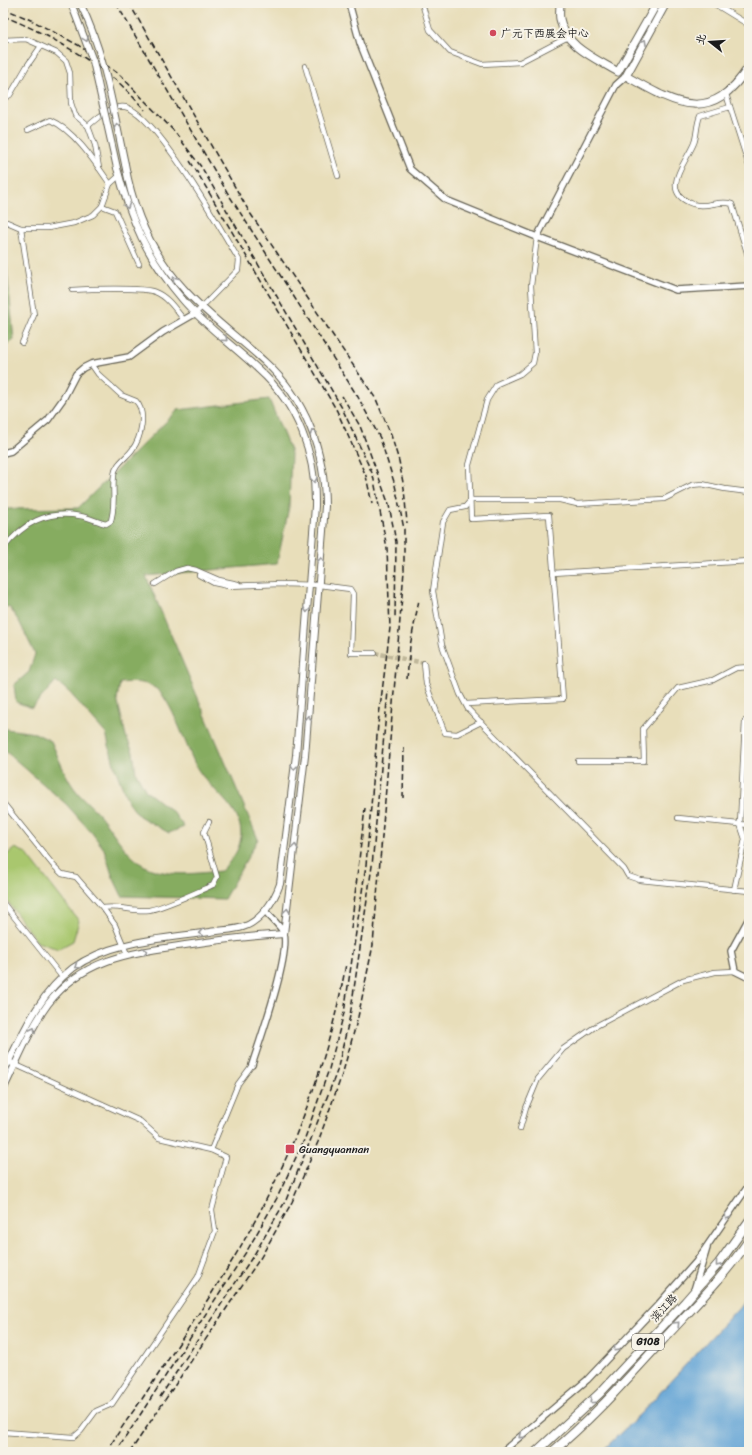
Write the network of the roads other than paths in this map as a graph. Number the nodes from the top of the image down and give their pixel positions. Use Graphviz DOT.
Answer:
graph roads {
  1 [pos="71,3"];
  2 [pos="80,3"];
  3 [pos="349,3"];
  4 [pos="422,3"];
  5 [pos="560,3"];
  6 [pos="657,3"];
  7 [pos="666,3"];
  8 [pos="713,3"];
  9 [pos="742,3"];
  10 [pos="749,7"];
  11 [pos="749,24"];
  12 [pos="568,37"];
  13 [pos="3,40"];
  14 [pos="41,46"];
  15 [pos="305,66"];
  16 [pos="749,66"];
  17 [pos="618,72"];
  18 [pos="626,76"];
  19 [pos="616,85"];
  20 [pos="726,94"];
  21 [pos="3,99"];
  22 [pos="730,107"];
  23 [pos="88,126"];
  24 [pos="28,130"];
  25 [pos="749,166"];
  26 [pos="100,168"];
  27 [pos="119,176"];
  28 [pos="338,176"];
  29 [pos="110,184"];
  30 [pos="102,206"];
  31 [pos="7,222"];
  32 [pos="21,228"];
  33 [pos="537,237"];
  34 [pos="749,259"];
  35 [pos="139,264"];
  36 [pos="749,286"];
  37 [pos="72,290"];
  38 [pos="202,307"];
  39 [pos="196,313"];
  40 [pos="184,320"];
  41 [pos="22,342"];
  42 [pos="91,364"];
  43 [pos="3,453"];
  44 [pos="749,492"];
  45 [pos="471,500"];
  46 [pos="3,549"];
  47 [pos="749,561"];
  48 [pos="553,573"];
  49 [pos="199,575"];
  50 [pos="155,584"];
  51 [pos="246,585"];
  52 [pos="309,585"];
  53 [pos="319,585"];
  54 [pos="375,653"];
  55 [pos="424,663"];
  56 [pos="749,667"];
  57 [pos="466,704"];
  58 [pos="749,721"];
  59 [pos="480,722"];
  60 [pos="578,761"];
  61 [pos="3,803"];
  62 [pos="678,818"];
  63 [pos="208,822"];
  64 [pos="740,824"];
  65 [pos="749,825"];
  66 [pos="734,890"];
  67 [pos="749,891"];
  68 [pos="3,903"];
  69 [pos="103,908"];
  70 [pos="265,910"];
  71 [pos="749,918"];
  72 [pos="284,934"];
  73 [pos="123,946"];
  74 [pos="127,954"];
  75 [pos="735,971"];
  76 [pos="62,977"];
  77 [pos="749,978"];
  78 [pos="6,1061"];
  79 [pos="16,1065"];
  80 [pos="252,1065"];
  81 [pos="3,1073"];
  82 [pos="3,1090"];
  83 [pos="520,1129"];
  84 [pos="211,1150"];
  85 [pos="749,1185"];
  86 [pos="749,1221"];
  87 [pos="749,1240"];
  88 [pos="709,1242"];
  89 [pos="692,1293"];
  90 [pos="3,1432"];
  91 [pos="502,1452"];
  92 [pos="536,1452"];
  93 [pos="552,1452"];
  1 -- 27 [label="main road, one-way, bridge"];
  38 -- 2 [label="main road, one-way, bridge"];
  3 -- 33 [label="street"];
  4 -- 12 [label="street"];
  5 -- 12 [label="main road"];
  6 -- 17 [label="main road"];
  18 -- 7 [label="main road, one-way"];
  8 -- 11 [label="street"];
  9 -- 10 [label="highway"];
  12 -- 17 [label="main road"];
  13 -- 14 [label="street"];
  14 -- 21 [label="street"];
  14 -- 23 [label="street"];
  15 -- 28 [label="street"];
  16 -- 20 [label="main road"];
  17 -- 19 [label="street"];
  18 -- 19 [label="street"];
  18 -- 20 [label="main road"];
  19 -- 33 [label="street"];
  20 -- 22 [label="street"];
  22 -- 25 [label="street"];
  22 -- 34 [label="street"];
  23 -- 26 [label="street"];
  23 -- 38 [label="street"];
  24 -- 26 [label="street"];
  26 -- 29 [label="street"];
  27 -- 29 [label="street"];
  27 -- 39 [label="main road, one-way"];
  29 -- 30 [label="street"];
  30 -- 32 [label="street"];
  30 -- 35 [label="street"];
  31 -- 32 [label="street"];
  32 -- 41 [label="street"];
  33 -- 36 [label="street"];
  33 -- 45 [label="street"];
  37 -- 40 [label="street"];
  38 -- 39 [label="street"];
  53 -- 38 [label="main road, one-way"];
  39 -- 40 [label="street"];
  39 -- 52 [label="main road, one-way"];
  40 -- 42 [label="street"];
  42 -- 43 [label="street"];
  42 -- 46 [label="street"];
  44 -- 45 [label="street"];
  45 -- 48 [label="street"];
  45 -- 57 [label="street"];
  47 -- 48 [label="street"];
  48 -- 57 [label="street"];
  49 -- 51 [label="street"];
  50 -- 51 [label="street"];
  51 -- 52 [label="street"];
  52 -- 53 [label="street"];
  52 -- 70 [label="main road, one-way"];
  53 -- 54 [label="street"];
  72 -- 53 [label="main road, one-way"];
  55 -- 59 [label="street"];
  56 -- 60 [label="street"];
  57 -- 59 [label="street"];
  58 -- 64 [label="street"];
  59 -- 66 [label="street"];
  61 -- 69 [label="street"];
  62 -- 64 [label="street"];
  63 -- 69 [label="street"];
  64 -- 65 [label="street"];
  64 -- 66 [label="street"];
  66 -- 67 [label="street"];
  68 -- 76 [label="street"];
  69 -- 73 [label="street"];
  70 -- 72 [label="street"];
  70 -- 73 [label="main road, one-way"];
  71 -- 75 [label="street"];
  74 -- 72 [label="main road, one-way"];
  72 -- 80 [label="street"];
  73 -- 74 [label="street"];
  73 -- 76 [label="main road, one-way"];
  79 -- 74 [label="main road, one-way"];
  75 -- 77 [label="street"];
  75 -- 83 [label="street"];
  76 -- 78 [label="main road"];
  78 -- 79 [label="street"];
  78 -- 81 [label="main road"];
  79 -- 82 [label="main road"];
  79 -- 84 [label="street"];
  80 -- 84 [label="street"];
  84 -- 90 [label="street"];
  85 -- 88 [label="street, one-way"];
  86 -- 89 [label="highway, 滨江路 / G108, one-way"];
  93 -- 87 [label="highway, 滨江路 / G108, one-way"];
  88 -- 89 [label="street"];
  88 -- 91 [label="street, one-way"];
  89 -- 92 [label="highway, 滨江路 / G108, one-way"];
}
